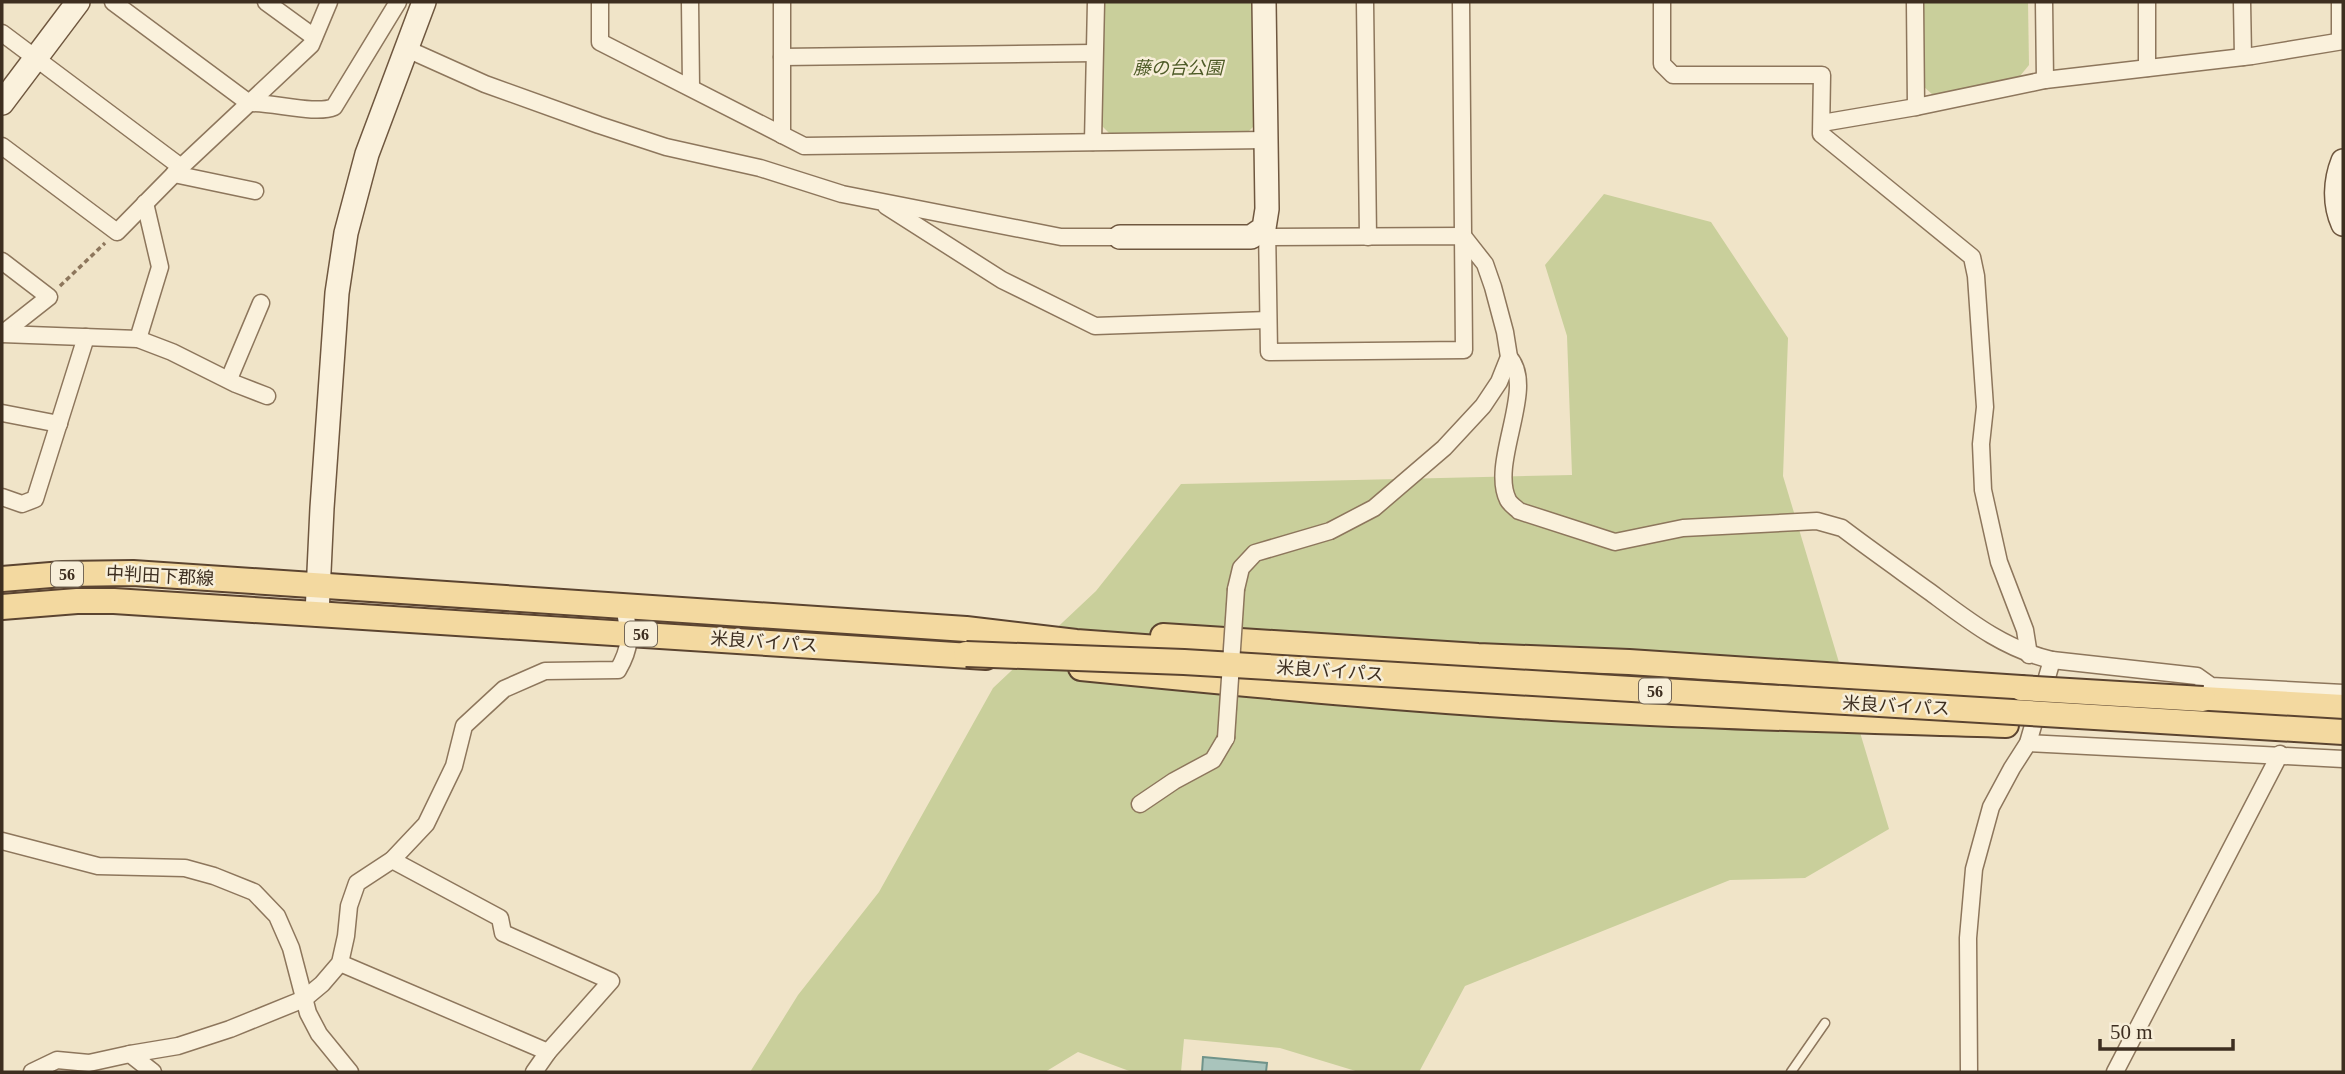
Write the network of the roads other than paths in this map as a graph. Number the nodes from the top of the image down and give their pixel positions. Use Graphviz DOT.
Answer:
graph roads {
  1 [pos="78,2"];
  2 [pos="113,2"];
  3 [pos="266,2"];
  4 [pos="329,2"];
  5 [pos="398,2"];
  6 [pos="424,2"];
  7 [pos="600,2"];
  8 [pos="690,2"];
  9 [pos="782,2"];
  10 [pos="1096,2"];
  11 [pos="1264,2"];
  12 [pos="1365,2"];
  13 [pos="1461,2"];
  14 [pos="1662,2"];
  15 [pos="1915,2"];
  16 [pos="2044,2"];
  17 [pos="2147,2"];
  18 [pos="2242,2"];
  19 [pos="2340,2"];
  20 [pos="2,33"];
  21 [pos="314,37"];
  22 [pos="2342,41"];
  23 [pos="407,49"];
  24 [pos="1094,53"];
  25 [pos="782,57"];
  26 [pos="2243,57"];
  27 [pos="35,58"];
  28 [pos="2147,68"];
  29 [pos="2045,80"];
  30 [pos="691,88"];
  31 [pos="2,103"];
  32 [pos="249,103"];
  33 [pos="1916,107"];
  34 [pos="1822,123"];
  35 [pos="782,135"];
  36 [pos="1266,140"];
  37 [pos="1093,142"];
  38 [pos="2,146"];
  39 [pos="2343,161"];
  40 [pos="177,171"];
  41 [pos="255,191"];
  42 [pos="878,201"];
  43 [pos="145,203"];
  44 [pos="1267,209"];
  45 [pos="2343,224"];
  46 [pos="1463,236"];
  47 [pos="1120,237"];
  48 [pos="1267,237"];
  49 [pos="1368,237"];
  50 [pos="2,261"];
  51 [pos="261,303"];
  52 [pos="1268,320"];
  53 [pos="2,334"];
  54 [pos="86,337"];
  55 [pos="138,339"];
  56 [pos="1509,357"];
  57 [pos="229,380"];
  58 [pos="267,396"];
  59 [pos="2,413"];
  60 [pos="59,424"];
  61 [pos="2,497"];
  62 [pos="2,579"];
  63 [pos="318,585"];
  64 [pos="624,606"];
  65 [pos="2,607"];
  66 [pos="317,614"];
  67 [pos="966,629"];
  68 [pos="629,633"];
  69 [pos="966,654"];
  70 [pos="2029,655"];
  71 [pos="2052,660"];
  72 [pos="2343,693"];
  73 [pos="2343,707"];
  74 [pos="2343,721"];
  75 [pos="2343,732"];
  76 [pos="2028,743"];
  77 [pos="2343,743"];
  78 [pos="2280,754"];
  79 [pos="2343,759"];
  80 [pos="1140,804"];
  81 [pos="2,841"];
  82 [pos="392,860"];
  83 [pos="340,963"];
  84 [pos="304,999"];
  85 [pos="1825,1023"];
  86 [pos="548,1052"];
  87 [pos="130,1054"];
  88 [pos="32,1072"];
  89 [pos="153,1072"];
  90 [pos="350,1072"];
  91 [pos="534,1072"];
  92 [pos="1791,1072"];
  93 [pos="1969,1072"];
  94 [pos="2115,1072"];
  1 -- 27 [label="street"];
  2 -- 32 [label="street"];
  3 -- 21 [label="street"];
  4 -- 21 [label="street"];
  5 -- 32 [label="street"];
  6 -- 23 [label="street"];
  7 -- 30 [label="street"];
  8 -- 30 [label="street"];
  9 -- 25 [label="street"];
  10 -- 24 [label="street"];
  11 -- 36 [label="street"];
  12 -- 49 [label="street"];
  13 -- 46 [label="street"];
  14 -- 34 [label="street"];
  15 -- 33 [label="street"];
  16 -- 29 [label="street"];
  17 -- 28 [label="street"];
  18 -- 26 [label="street"];
  19 -- 22 [label="street"];
  20 -- 27 [label="street"];
  21 -- 32 [label="street"];
  22 -- 26 [label="street"];
  23 -- 42 [label="street"];
  23 -- 63 [label="street"];
  24 -- 25 [label="street"];
  24 -- 37 [label="street"];
  25 -- 35 [label="street"];
  26 -- 28 [label="street"];
  27 -- 31 [label="street"];
  27 -- 40 [label="street"];
  28 -- 29 [label="street"];
  29 -- 33 [label="street"];
  30 -- 35 [label="street"];
  32 -- 40 [label="street"];
  33 -- 34 [label="street"];
  34 -- 70 [label="street"];
  35 -- 37 [label="street"];
  36 -- 37 [label="street"];
  36 -- 44 [label="street"];
  38 -- 43 [label="street"];
  39 -- 45 [label="street"];
  40 -- 41 [label="street"];
  40 -- 43 [label="street"];
  42 -- 47 [label="street"];
  42 -- 52 [label="street"];
  43 -- 55 [label="street"];
  44 -- 47 [label="street"];
  44 -- 48 [label="street"];
  46 -- 49 [label="street"];
  46 -- 52 [label="street"];
  46 -- 56 [label="street"];
  48 -- 49 [label="street"];
  48 -- 52 [label="street"];
  50 -- 53 [label="street"];
  51 -- 57 [label="street"];
  53 -- 54 [label="street"];
  54 -- 55 [label="street"];
  54 -- 60 [label="street"];
  55 -- 57 [label="street"];
  56 -- 70 [label="street"];
  56 -- 80 [label="street, bridge"];
  57 -- 58 [label="street"];
  59 -- 60 [label="street"];
  60 -- 61 [label="street"];
  62 -- 63 [label="main road, 中判田下郡線 / 56"];
  63 -- 64 [label="main road, 米良バイパス / 56"];
  63 -- 66 [label="street"];
  64 -- 67 [label="main road, 米良バイパス / 56"];
  64 -- 68 [label="street"];
  65 -- 66 [label="main road, 中判田下郡線 / 56"];
  66 -- 68 [label="main road, 米良バイパス / 56"];
  67 -- 73 [label="main road, bridge"];
  67 -- 74 [label="main road, 米良バイパス / 56"];
  68 -- 69 [label="main road, 米良バイパス / 56"];
  68 -- 82 [label="street"];
  69 -- 75 [label="main road, 米良バイパス / 56, bridge"];
  69 -- 77 [label="main road"];
  70 -- 71 [label="street"];
  71 -- 72 [label="street"];
  71 -- 76 [label="street"];
  76 -- 78 [label="street"];
  76 -- 93 [label="street"];
  78 -- 79 [label="street"];
  78 -- 94 [label="street"];
  81 -- 84 [label="street"];
  82 -- 83 [label="street"];
  82 -- 86 [label="street"];
  83 -- 84 [label="street"];
  83 -- 86 [label="street"];
  84 -- 87 [label="street"];
  84 -- 90 [label="street"];
  85 -- 92 [label="lane"];
  86 -- 91 [label="street"];
  87 -- 88 [label="street"];
  87 -- 89 [label="street"];
}
